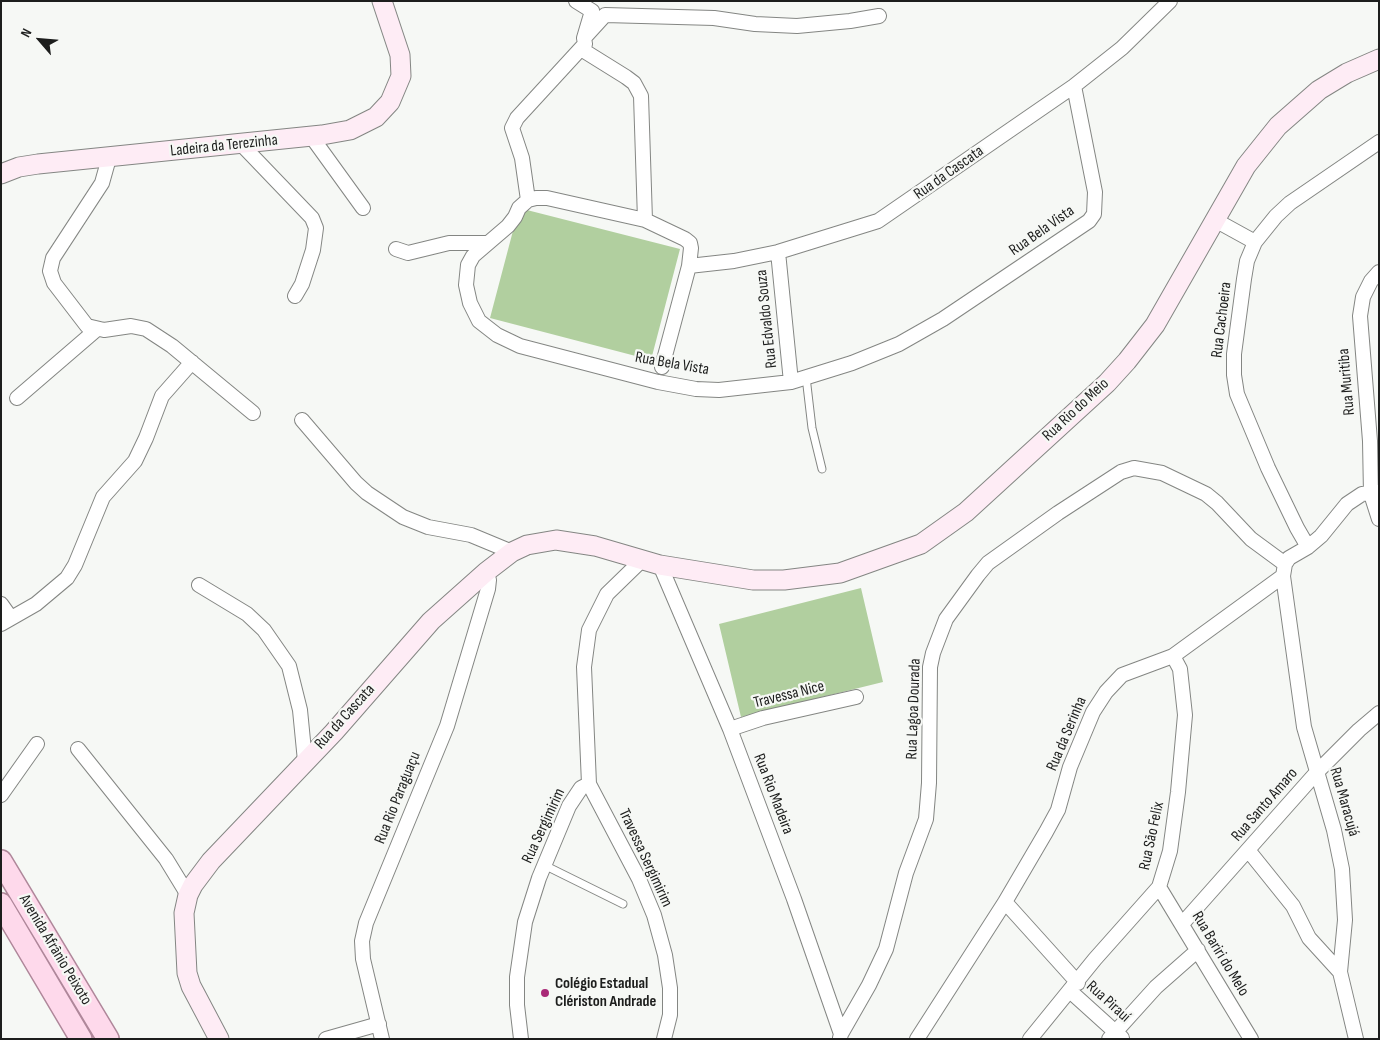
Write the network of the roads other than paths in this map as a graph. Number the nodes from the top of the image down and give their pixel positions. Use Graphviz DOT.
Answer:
graph roads {
  1 [pos="382,1"];
  2 [pos="576,1"];
  3 [pos="1170,1"];
  4 [pos="879,16"];
  5 [pos="583,44"];
  6 [pos="1379,59"];
  7 [pos="1074,86"];
  8 [pos="311,136"];
  9 [pos="1379,142"];
  10 [pos="241,144"];
  11 [pos="109,158"];
  12 [pos="1,174"];
  13 [pos="528,200"];
  14 [pos="363,208"];
  15 [pos="645,220"];
  16 [pos="1215,220"];
  17 [pos="1255,242"];
  18 [pos="486,243"];
  19 [pos="396,249"];
  20 [pos="778,252"];
  21 [pos="689,266"];
  22 [pos="1379,272"];
  23 [pos="295,296"];
  24 [pos="96,330"];
  25 [pos="192,362"];
  26 [pos="662,367"];
  27 [pos="806,377"];
  28 [pos="791,382"];
  29 [pos="17,398"];
  30 [pos="253,413"];
  31 [pos="302,420"];
  32 [pos="822,469"];
  33 [pos="1375,493"];
  34 [pos="1379,518"];
  35 [pos="1308,547"];
  36 [pos="512,552"];
  37 [pos="642,560"];
  38 [pos="660,565"];
  39 [pos="1284,570"];
  40 [pos="486,572"];
  41 [pos="199,585"];
  42 [pos="1,604"];
  43 [pos="6,621"];
  44 [pos="1173,656"];
  45 [pos="856,697"];
  46 [pos="1379,714"];
  47 [pos="730,729"];
  48 [pos="37,744"];
  49 [pos="78,749"];
  50 [pos="305,761"];
  51 [pos="1317,772"];
  52 [pos="590,784"];
  53 [pos="1,795"];
  54 [pos="1248,850"];
  55 [pos="1,861"];
  56 [pos="544,865"];
  57 [pos="1159,887"];
  58 [pos="188,895"];
  59 [pos="1005,902"];
  60 [pos="1,904"];
  61 [pos="623,904"];
  62 [pos="1182,924"];
  63 [pos="1198,950"];
  64 [pos="1340,972"];
  65 [pos="1074,987"];
  66 [pos="379,1024"];
  67 [pos="841,1036"];
  68 [pos="1116,1037"];
  69 [pos="81,1039"];
  70 [pos="108,1039"];
  71 [pos="219,1039"];
  72 [pos="326,1039"];
  73 [pos="382,1039"];
  74 [pos="521,1039"];
  75 [pos="664,1039"];
  76 [pos="916,1039"];
  77 [pos="1030,1039"];
  78 [pos="1251,1039"];
  79 [pos="1356,1039"];
  1 -- 8 [label="main road, Ladeira da Terezinha"];
  2 -- 5 [label="street"];
  3 -- 7 [label="street, Rua da Cascata"];
  4 -- 5 [label="street"];
  5 -- 13 [label="street"];
  5 -- 15 [label="street"];
  6 -- 16 [label="main road, Rua Rio do Meio"];
  7 -- 20 [label="street, Rua da Cascata"];
  7 -- 27 [label="street, Rua Bela Vista"];
  8 -- 10 [label="main road, Ladeira da Terezinha"];
  8 -- 14 [label="street"];
  9 -- 17 [label="street, Rua Cachoeira"];
  10 -- 11 [label="main road, Ladeira da Terezinha"];
  10 -- 23 [label="street"];
  11 -- 12 [label="main road, Ladeira da Terezinha"];
  11 -- 24 [label="street"];
  13 -- 15 [label="street"];
  13 -- 18 [label="street, Rua Bela Vista"];
  15 -- 21 [label="street"];
  16 -- 17 [label="street"];
  16 -- 38 [label="main road, Rua Rio do Meio"];
  17 -- 35 [label="street, Rua Cachoeira"];
  18 -- 19 [label="street"];
  18 -- 28 [label="street, Rua Bela Vista"];
  20 -- 21 [label="street, Rua da Cascata"];
  20 -- 28 [label="street, Rua Edvaldo Souza"];
  21 -- 26 [label="street"];
  22 -- 33 [label="street, Rua Muritiba"];
  24 -- 25 [label="street"];
  24 -- 29 [label="street"];
  25 -- 30 [label="street"];
  25 -- 43 [label="street"];
  27 -- 28 [label="street, Rua Bela Vista"];
  27 -- 32 [label="lane"];
  31 -- 36 [label="street"];
  33 -- 34 [label="street, Rua Muritiba"];
  33 -- 35 [label="street, Rua da Serinha"];
  35 -- 39 [label="street, Rua da Serinha"];
  36 -- 37 [label="main road, Rua da Cascata"];
  36 -- 40 [label="main road, Rua da Cascata"];
  37 -- 38 [label="main road, Rua da Cascata"];
  37 -- 52 [label="street, Rua Sergimirim"];
  38 -- 47 [label="street, Rua Rio Madeira"];
  39 -- 44 [label="street, Rua da Serinha"];
  39 -- 51 [label="street, Rua Maracujá"];
  39 -- 67 [label="street, Rua Lagoa Dourada"];
  40 -- 50 [label="main road, Rua da Cascata"];
  40 -- 66 [label="street, Rua Rio Paraguaçu"];
  41 -- 50 [label="street"];
  42 -- 43 [label="street"];
  44 -- 57 [label="street, Rua São Felix"];
  44 -- 59 [label="street, Rua da Serinha"];
  45 -- 47 [label="street, Travessa Nice"];
  46 -- 51 [label="street, Rua Santo Amaro"];
  47 -- 67 [label="street, Rua Rio Madeira"];
  48 -- 53 [label="street"];
  49 -- 58 [label="street"];
  50 -- 58 [label="main road, Rua da Cascata"];
  51 -- 54 [label="street, Rua Santo Amaro"];
  51 -- 64 [label="street, Rua Maracujá"];
  52 -- 56 [label="street, Rua Sergimirim"];
  52 -- 75 [label="street, Travessa Sergimirim"];
  54 -- 62 [label="street, Rua Santo Amaro"];
  54 -- 64 [label="street"];
  55 -- 70 [label="main road, Avenida Afrânio Peixoto"];
  56 -- 61 [label="lane"];
  56 -- 74 [label="street, Rua Sergimirim"];
  57 -- 62 [label="street, Rua Bariri do Melo"];
  57 -- 65 [label="street, Rua São Felix"];
  58 -- 71 [label="main road, Rua da Cascata"];
  59 -- 65 [label="street, Rua Pirauí"];
  59 -- 76 [label="street, Rua da Serinha"];
  60 -- 69 [label="main road, Avenida Afrânio Peixoto"];
  62 -- 63 [label="street, Rua Bariri do Melo"];
  63 -- 68 [label="street"];
  63 -- 78 [label="street, Rua Bariri do Melo"];
  64 -- 79 [label="street, Rua Maracujá"];
  65 -- 68 [label="street, Rua Pirauí"];
  65 -- 77 [label="street, Rua São Felix"];
  66 -- 72 [label="street"];
  66 -- 73 [label="street, Rua Rio Paraguaçu"];
}
